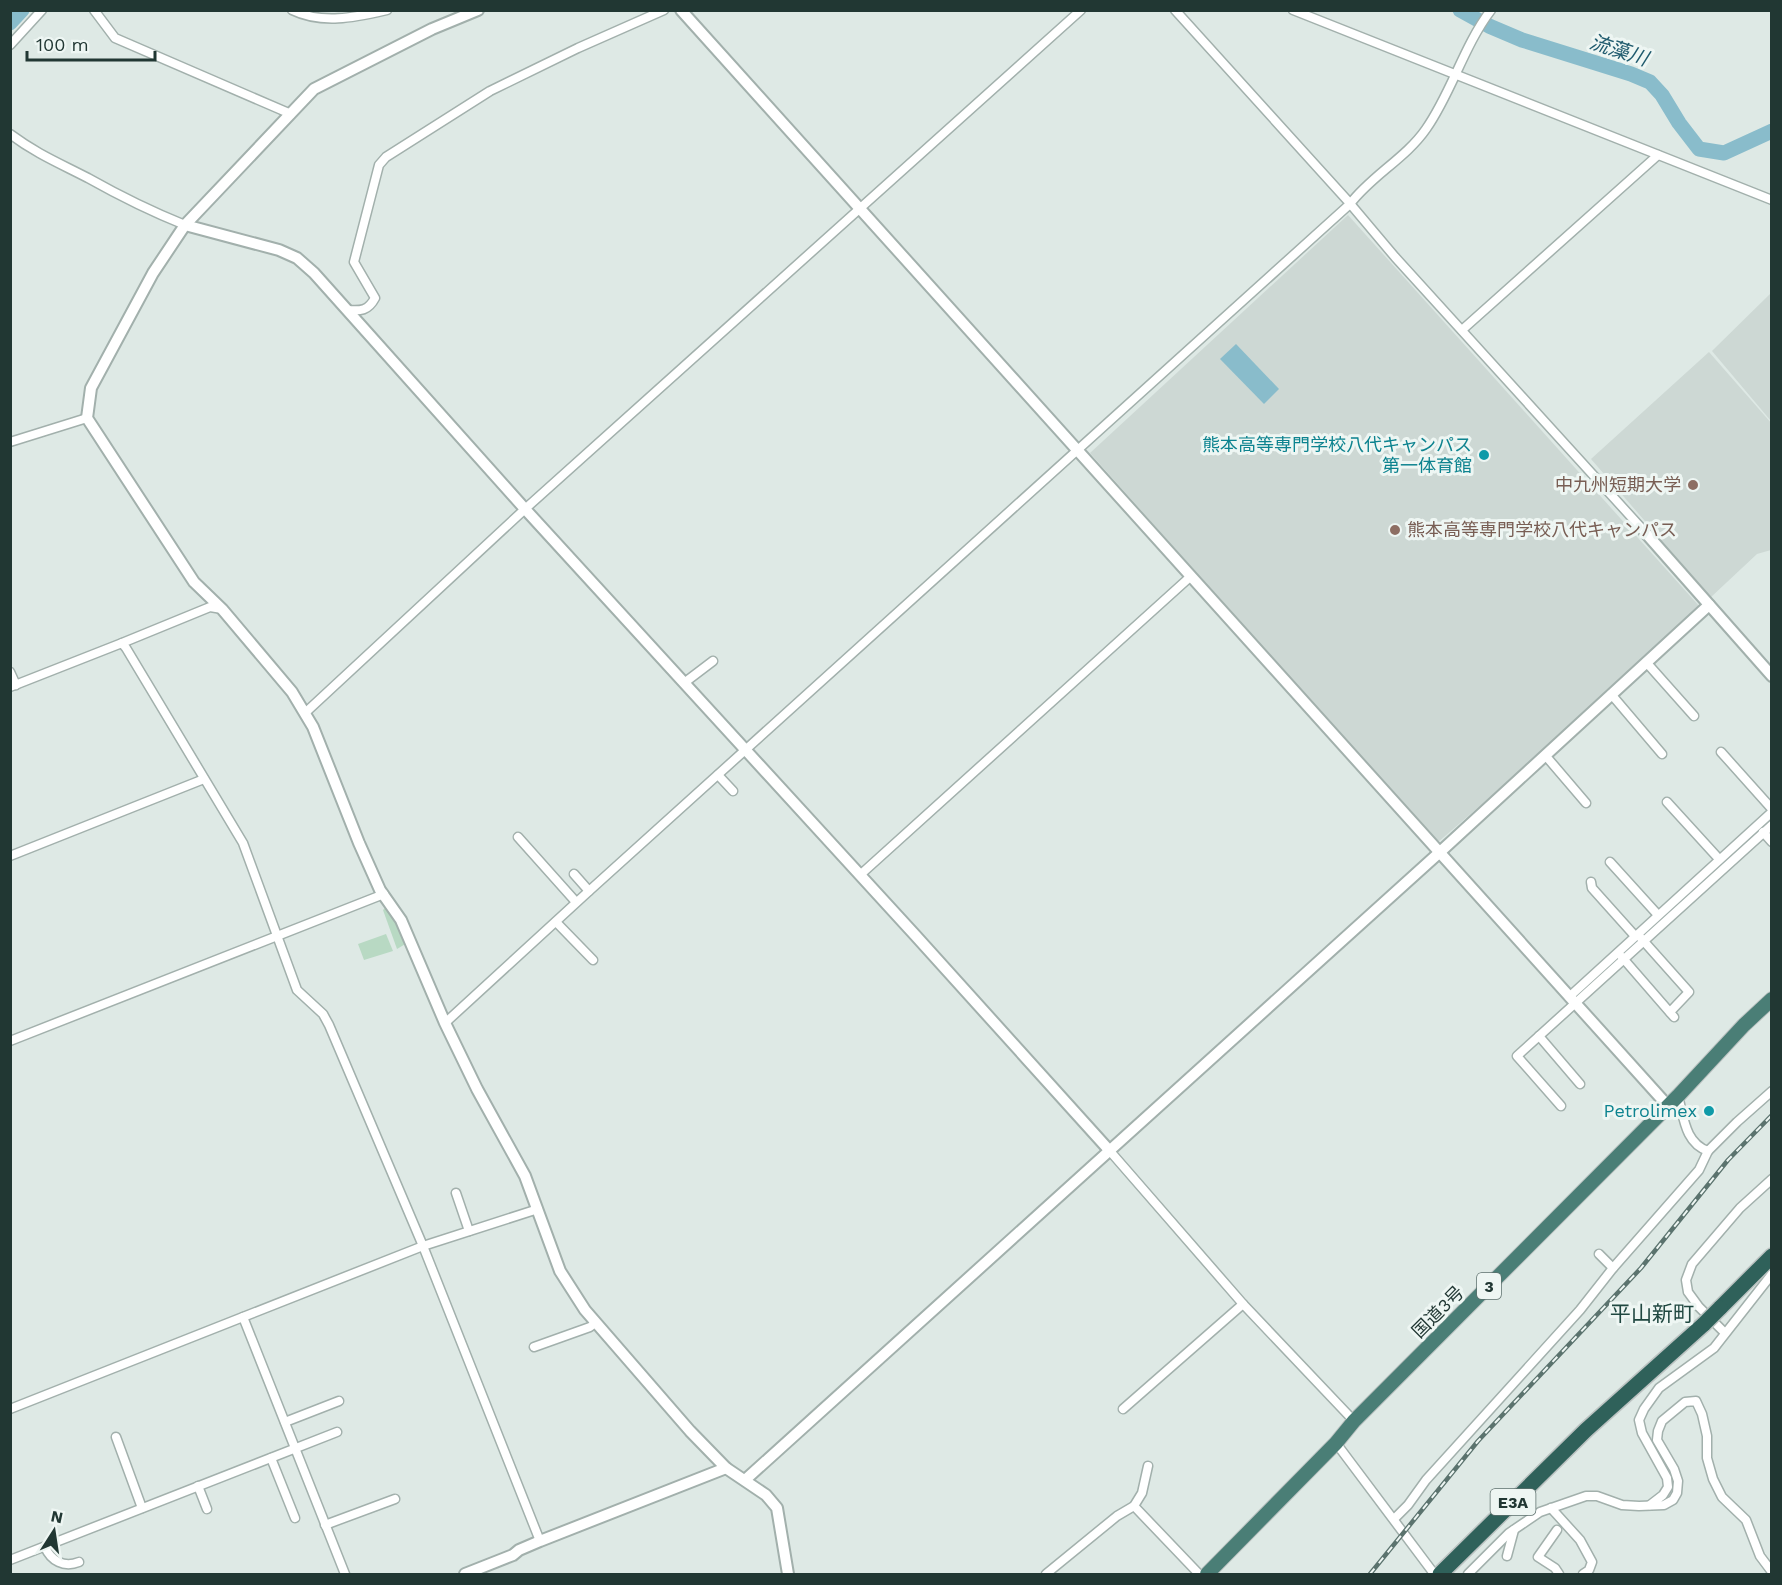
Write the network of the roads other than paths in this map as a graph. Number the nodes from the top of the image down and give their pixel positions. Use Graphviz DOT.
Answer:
graph roads {
  1 [pos="42,10"];
  2 [pos="94,10"];
  3 [pos="292,10"];
  4 [pos="387,10"];
  5 [pos="478,10"];
  6 [pos="664,10"];
  7 [pos="681,10"];
  8 [pos="1081,10"];
  9 [pos="1175,10"];
  10 [pos="1293,10"];
  11 [pos="1491,10"];
  12 [pos="10,45"];
  13 [pos="1454,74"];
  14 [pos="291,114"];
  15 [pos="10,134"];
  16 [pos="1658,154"];
  17 [pos="1772,200"];
  18 [pos="1350,204"];
  19 [pos="860,209"];
  20 [pos="185,225"];
  21 [pos="347,310"];
  22 [pos="1462,330"];
  23 [pos="87,418"];
  24 [pos="10,442"];
  25 [pos="1076,450"];
  26 [pos="525,509"];
  27 [pos="1644,531"];
  28 [pos="1191,577"];
  29 [pos="1709,605"];
  30 [pos="222,609"];
  31 [pos="122,643"];
  32 [pos="713,661"];
  33 [pos="1646,662"];
  34 [pos="10,672"];
  35 [pos="1772,676"];
  36 [pos="684,683"];
  37 [pos="13,686"];
  38 [pos="1611,694"];
  39 [pos="305,713"];
  40 [pos="1694,716"];
  41 [pos="745,750"];
  42 [pos="1721,752"];
  43 [pos="1662,754"];
  44 [pos="1545,755"];
  45 [pos="718,775"];
  46 [pos="204,779"];
  47 [pos="733,791"];
  48 [pos="1667,802"];
  49 [pos="1586,803"];
  50 [pos="1772,810"];
  51 [pos="1772,825"];
  52 [pos="1763,832"];
  53 [pos="518,837"];
  54 [pos="1739,841"];
  55 [pos="1772,842"];
  56 [pos="1750,843"];
  57 [pos="1440,852"];
  58 [pos="10,856"];
  59 [pos="1719,860"];
  60 [pos="1610,862"];
  61 [pos="574,874"];
  62 [pos="860,875"];
  63 [pos="1591,882"];
  64 [pos="589,891"];
  65 [pos="384,894"];
  66 [pos="576,902"];
  67 [pos="1658,915"];
  68 [pos="556,922"];
  69 [pos="277,936"];
  70 [pos="1638,937"];
  71 [pos="1621,956"];
  72 [pos="593,960"];
  73 [pos="1772,999"];
  74 [pos="1572,1000"];
  75 [pos="445,1023"];
  76 [pos="1539,1036"];
  77 [pos="10,1041"];
  78 [pos="1580,1084"];
  79 [pos="1772,1091"];
  80 [pos="1673,1101"];
  81 [pos="1561,1106"];
  82 [pos="1109,1150"];
  83 [pos="1708,1151"];
  84 [pos="1772,1179"];
  85 [pos="456,1193"];
  86 [pos="538,1209"];
  87 [pos="469,1231"];
  88 [pos="423,1246"];
  89 [pos="1599,1254"];
  90 [pos="1772,1256"];
  91 [pos="1613,1268"];
  92 [pos="1772,1274"];
  93 [pos="1243,1304"];
  94 [pos="243,1317"];
  95 [pos="595,1323"];
  96 [pos="1725,1334"];
  97 [pos="534,1347"];
  98 [pos="339,1401"];
  99 [pos="10,1409"];
  100 [pos="1123,1409"];
  101 [pos="1354,1421"];
  102 [pos="285,1422"];
  103 [pos="337,1432"];
  104 [pos="1588,1432"];
  105 [pos="116,1437"];
  106 [pos="1336,1443"];
  107 [pos="295,1448"];
  108 [pos="271,1458"];
  109 [pos="1148,1466"];
  110 [pos="726,1468"];
  111 [pos="745,1480"];
  112 [pos="198,1486"];
  113 [pos="395,1499"];
  114 [pos="1650,1505"];
  115 [pos="1134,1506"];
  116 [pos="142,1508"];
  117 [pos="1551,1508"];
  118 [pos="207,1509"];
  119 [pos="295,1518"];
  120 [pos="1394,1519"];
  121 [pos="326,1525"];
  122 [pos="1514,1530"];
  123 [pos="1557,1530"];
  124 [pos="540,1541"];
  125 [pos="45,1547"];
  126 [pos="1507,1556"];
  127 [pos="10,1560"];
  128 [pos="80,1562"];
  129 [pos="1772,1572"];
  130 [pos="345,1575"];
  131 [pos="465,1575"];
  132 [pos="788,1575"];
  133 [pos="1046,1575"];
  134 [pos="1199,1575"];
  135 [pos="1207,1575"];
  136 [pos="1439,1575"];
  137 [pos="1452,1575"];
  138 [pos="1468,1575"];
  139 [pos="1559,1575"];
  140 [pos="1583,1575"];
  1 -- 12 [label="street"];
  2 -- 14 [label="street"];
  3 -- 4 [label="street"];
  5 -- 14 [label="street"];
  6 -- 21 [label="street"];
  7 -- 19 [label="street"];
  8 -- 19 [label="street"];
  9 -- 18 [label="street"];
  10 -- 13 [label="street"];
  11 -- 13 [label="street"];
  13 -- 16 [label="street"];
  13 -- 18 [label="street"];
  14 -- 20 [label="street"];
  15 -- 20 [label="street"];
  16 -- 17 [label="street"];
  16 -- 22 [label="street"];
  18 -- 22 [label="street"];
  18 -- 25 [label="street"];
  19 -- 25 [label="street"];
  19 -- 26 [label="street"];
  20 -- 21 [label="street"];
  20 -- 23 [label="street"];
  21 -- 26 [label="street"];
  22 -- 27 [label="street"];
  23 -- 24 [label="street"];
  23 -- 30 [label="street"];
  25 -- 28 [label="street"];
  25 -- 41 [label="street"];
  26 -- 36 [label="street"];
  26 -- 39 [label="street"];
  27 -- 29 [label="street"];
  28 -- 57 [label="street"];
  28 -- 62 [label="street"];
  29 -- 33 [label="street"];
  29 -- 35 [label="street"];
  30 -- 31 [label="street"];
  30 -- 39 [label="street"];
  31 -- 37 [label="street"];
  31 -- 46 [label="street"];
  32 -- 36 [label="street"];
  33 -- 38 [label="street"];
  33 -- 40 [label="street"];
  34 -- 37 [label="street"];
  36 -- 41 [label="street"];
  38 -- 43 [label="street"];
  38 -- 44 [label="street"];
  39 -- 65 [label="street"];
  41 -- 45 [label="street"];
  41 -- 62 [label="street"];
  42 -- 50 [label="street"];
  44 -- 49 [label="street"];
  44 -- 57 [label="street"];
  45 -- 47 [label="street"];
  45 -- 64 [label="street"];
  46 -- 58 [label="street"];
  46 -- 69 [label="street"];
  48 -- 59 [label="street"];
  50 -- 54 [label="street"];
  51 -- 52 [label="street"];
  52 -- 55 [label="street"];
  52 -- 56 [label="street"];
  53 -- 66 [label="street"];
  54 -- 56 [label="street"];
  54 -- 59 [label="street"];
  56 -- 70 [label="street"];
  57 -- 74 [label="street"];
  57 -- 82 [label="street"];
  59 -- 67 [label="street"];
  60 -- 67 [label="street"];
  61 -- 64 [label="street"];
  62 -- 82 [label="street"];
  63 -- 70 [label="street"];
  64 -- 66 [label="street"];
  65 -- 69 [label="street"];
  65 -- 75 [label="street"];
  66 -- 68 [label="street"];
  67 -- 70 [label="street"];
  68 -- 72 [label="street"];
  68 -- 75 [label="street"];
  69 -- 77 [label="street"];
  69 -- 88 [label="street"];
  70 -- 71 [label="street"];
  70 -- 71 [label="street"];
  71 -- 74 [label="street"];
  73 -- 80 [label="highway, 国道3号 / 3"];
  74 -- 76 [label="street"];
  74 -- 80 [label="street"];
  75 -- 86 [label="street"];
  76 -- 78 [label="street"];
  76 -- 81 [label="street"];
  79 -- 83 [label="street"];
  80 -- 83 [label="street"];
  80 -- 101 [label="highway, 国道3号 / 3"];
  82 -- 93 [label="street"];
  82 -- 111 [label="street"];
  83 -- 91 [label="street"];
  84 -- 96 [label="street"];
  85 -- 87 [label="street"];
  86 -- 87 [label="street"];
  86 -- 95 [label="street"];
  87 -- 88 [label="street"];
  88 -- 94 [label="street"];
  88 -- 124 [label="street"];
  89 -- 91 [label="street"];
  90 -- 104 [label="highway, E3A, bridge"];
  91 -- 120 [label="street"];
  92 -- 96 [label="street"];
  93 -- 100 [label="street"];
  93 -- 101 [label="street"];
  94 -- 99 [label="street"];
  94 -- 102 [label="street"];
  95 -- 97 [label="street"];
  95 -- 110 [label="street"];
  96 -- 114 [label="street"];
  98 -- 102 [label="street"];
  101 -- 106 [label="highway, 国道3号 / 3"];
  102 -- 107 [label="street"];
  103 -- 107 [label="street"];
  104 -- 136 [label="highway, E3A"];
  104 -- 137 [label="highway, E3A"];
  105 -- 116 [label="street"];
  106 -- 120 [label="street"];
  106 -- 135 [label="highway, 国道3号 / 3"];
  107 -- 108 [label="street"];
  107 -- 121 [label="street"];
  108 -- 112 [label="street"];
  108 -- 119 [label="street"];
  109 -- 115 [label="street"];
  110 -- 111 [label="street"];
  110 -- 124 [label="street"];
  111 -- 132 [label="street"];
  112 -- 116 [label="street"];
  112 -- 118 [label="street"];
  113 -- 121 [label="street"];
  114 -- 117 [label="street"];
  114 -- 129 [label="street"];
  115 -- 133 [label="street"];
  115 -- 134 [label="street"];
  116 -- 125 [label="street"];
  117 -- 122 [label="street"];
  117 -- 140 [label="street"];
  120 -- 136 [label="street"];
  121 -- 130 [label="street"];
  122 -- 126 [label="street"];
  122 -- 138 [label="street"];
  123 -- 139 [label="street"];
  124 -- 131 [label="street"];
  125 -- 127 [label="street"];
  125 -- 128 [label="street"];
}
